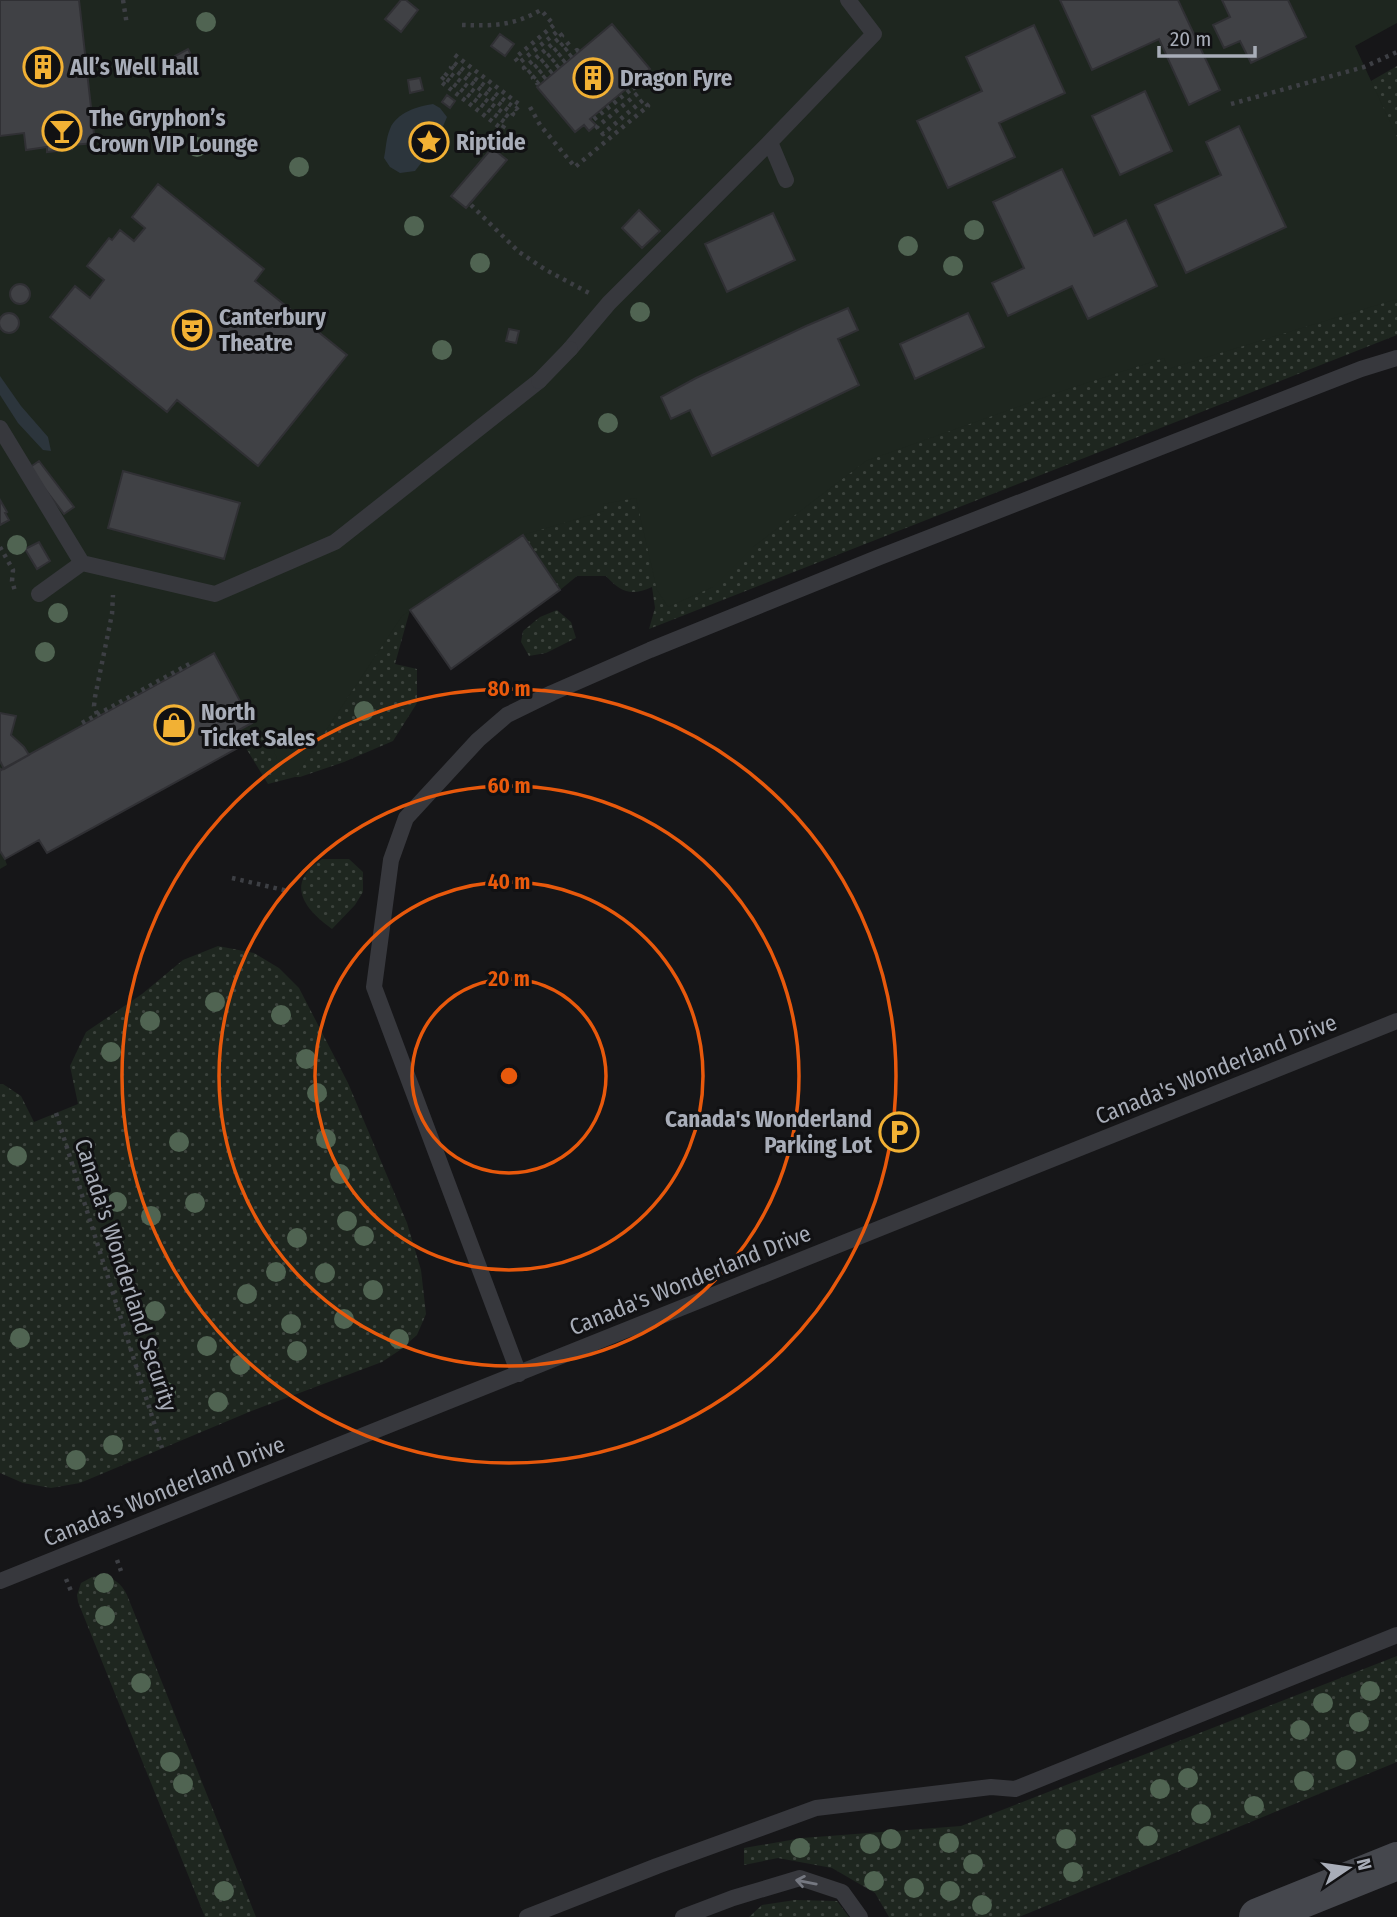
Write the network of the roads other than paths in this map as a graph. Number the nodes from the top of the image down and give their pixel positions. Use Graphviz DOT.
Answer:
graph roads {
  1 [pos="848,0"];
  2 [pos="770,142"];
  3 [pos="786,180"];
  4 [pos="1397,358"];
  5 [pos="0,428"];
  6 [pos="82,563"];
  7 [pos="39,594"];
  8 [pos="1397,1021"];
  9 [pos="519,1374"];
  10 [pos="0,1581"];
  11 [pos="1397,1635"];
  12 [pos="1397,1861"];
  13 [pos="527,1917"];
  14 [pos="683,1917"];
  15 [pos="860,1917"];
  16 [pos="1258,1917"];
  1 -- 2 [label="lane"];
  2 -- 3 [label="lane"];
  2 -- 6 [label="lane, bridge"];
  4 -- 9 [label="lane"];
  5 -- 6 [label="lane"];
  6 -- 7 [label="lane"];
  8 -- 9 [label="lane, Canada's Wonderland Drive"];
  9 -- 10 [label="lane, Canada's Wonderland Drive"];
  11 -- 13 [label="lane"];
  12 -- 16 [label="main road"];
  15 -- 14 [label="lane, one-way"];
}
